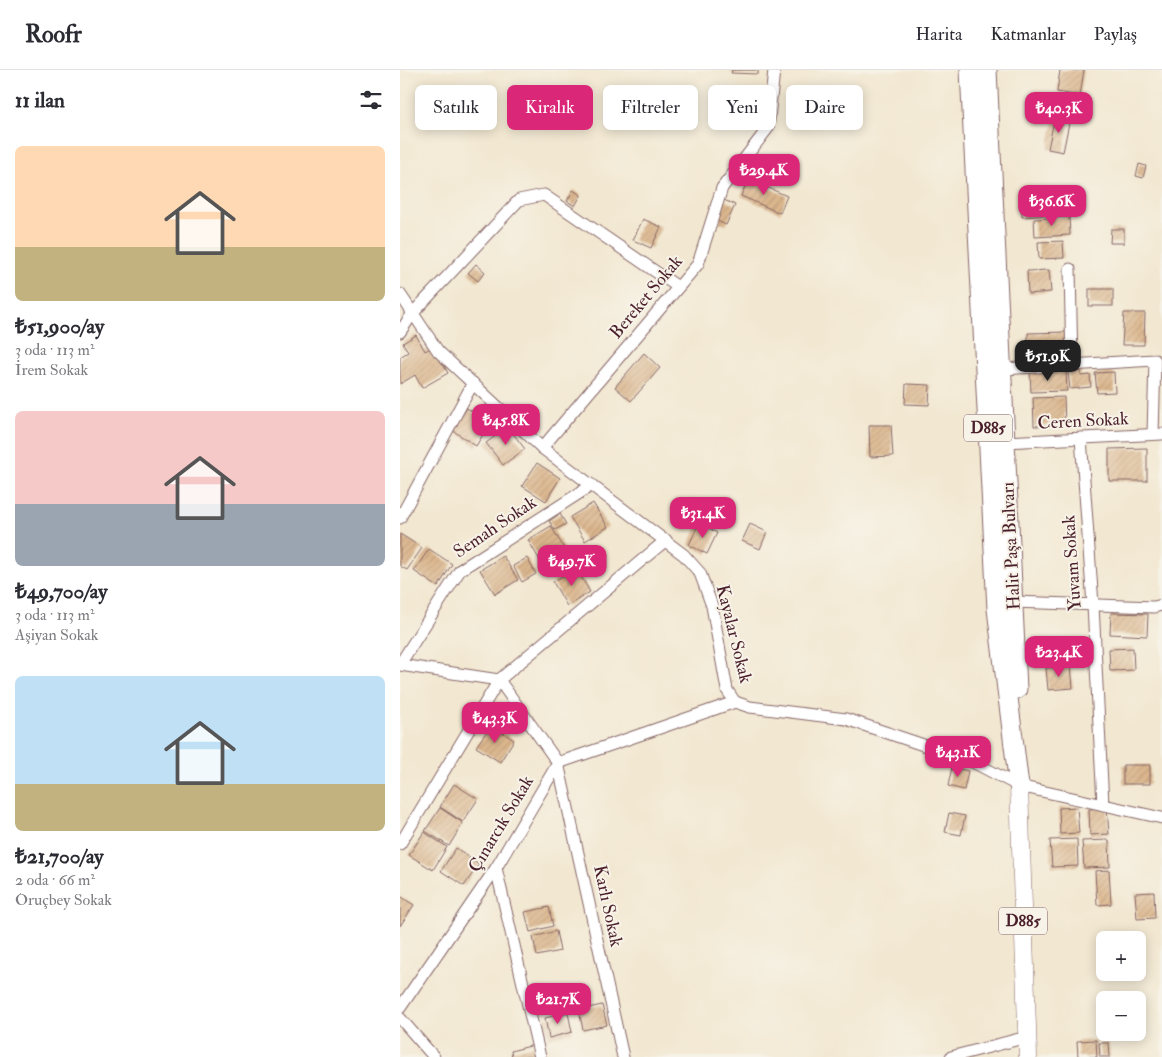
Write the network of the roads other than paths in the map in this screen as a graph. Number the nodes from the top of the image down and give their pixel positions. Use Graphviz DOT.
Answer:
graph roads {
  1 [pos="774,70"];
  2 [pos="970,70"];
  3 [pos="987,70"];
  4 [pos="1070,269"];
  5 [pos="678,288"];
  6 [pos="400,294"];
  7 [pos="413,313"];
  8 [pos="400,332"];
  9 [pos="1072,365"];
  10 [pos="1002,369"];
  11 [pos="473,383"];
  12 [pos="1158,434"];
  13 [pos="1081,438"];
  14 [pos="1006,442"];
  15 [pos="542,448"];
  16 [pos="592,484"];
  17 [pos="400,518"];
  18 [pos="666,540"];
  19 [pos="1014,602"];
  20 [pos="1093,605"];
  21 [pos="1162,606"];
  22 [pos="400,664"];
  23 [pos="499,680"];
  24 [pos="735,702"];
  25 [pos="558,763"];
  26 [pos="1018,786"];
  27 [pos="1103,805"];
  28 [pos="1162,818"];
  29 [pos="400,844"];
  30 [pos="496,868"];
  31 [pos="400,1008"];
  32 [pos="400,1018"];
  33 [pos="1028,1036"];
  34 [pos="434,1057"];
  35 [pos="540,1057"];
  36 [pos="623,1057"];
  37 [pos="951,1057"];
  38 [pos="1028,1057"];
  1 -- 5 [label="street, Bereket Sokak"];
  2 -- 26 [label="highway, Halit Paşa Bulvarı / D885"];
  3 -- 10 [label="highway, Halit Paşa Bulvarı / D885"];
  4 -- 9 [label="street"];
  5 -- 7 [label="street"];
  5 -- 15 [label="street, Bereket Sokak"];
  6 -- 7 [label="street, Kayalar Sokak"];
  7 -- 8 [label="street"];
  7 -- 11 [label="street, Kayalar Sokak"];
  9 -- 10 [label="street"];
  9 -- 12 [label="street"];
  10 -- 14 [label="highway, Halit Paşa Bulvarı / D885"];
  11 -- 15 [label="street, Kayalar Sokak"];
  11 -- 17 [label="street"];
  12 -- 13 [label="street, Ceren Sokak"];
  13 -- 14 [label="street, Ceren Sokak"];
  13 -- 20 [label="street, Yuvam Sokak"];
  14 -- 19 [label="highway, Halit Paşa Bulvarı / D885"];
  15 -- 16 [label="street, Kayalar Sokak"];
  16 -- 18 [label="street, Kayalar Sokak"];
  16 -- 22 [label="street, Semah Sokak"];
  18 -- 23 [label="street"];
  18 -- 24 [label="street, Kayalar Sokak"];
  19 -- 20 [label="street"];
  19 -- 26 [label="highway, Halit Paşa Bulvarı / D885"];
  20 -- 21 [label="street"];
  20 -- 27 [label="street, Yuvam Sokak"];
  22 -- 23 [label="street"];
  23 -- 25 [label="street"];
  23 -- 29 [label="street"];
  24 -- 25 [label="street"];
  24 -- 26 [label="street"];
  25 -- 30 [label="street, Çınarcık Sokak"];
  25 -- 36 [label="street, Karlı Sokak"];
  26 -- 27 [label="street"];
  26 -- 33 [label="main road, D885"];
  27 -- 28 [label="street"];
  30 -- 31 [label="street, Çınarcık Sokak"];
  30 -- 35 [label="street"];
  32 -- 34 [label="street"];
  33 -- 37 [label="street"];
  33 -- 38 [label="main road, D885"];
}
